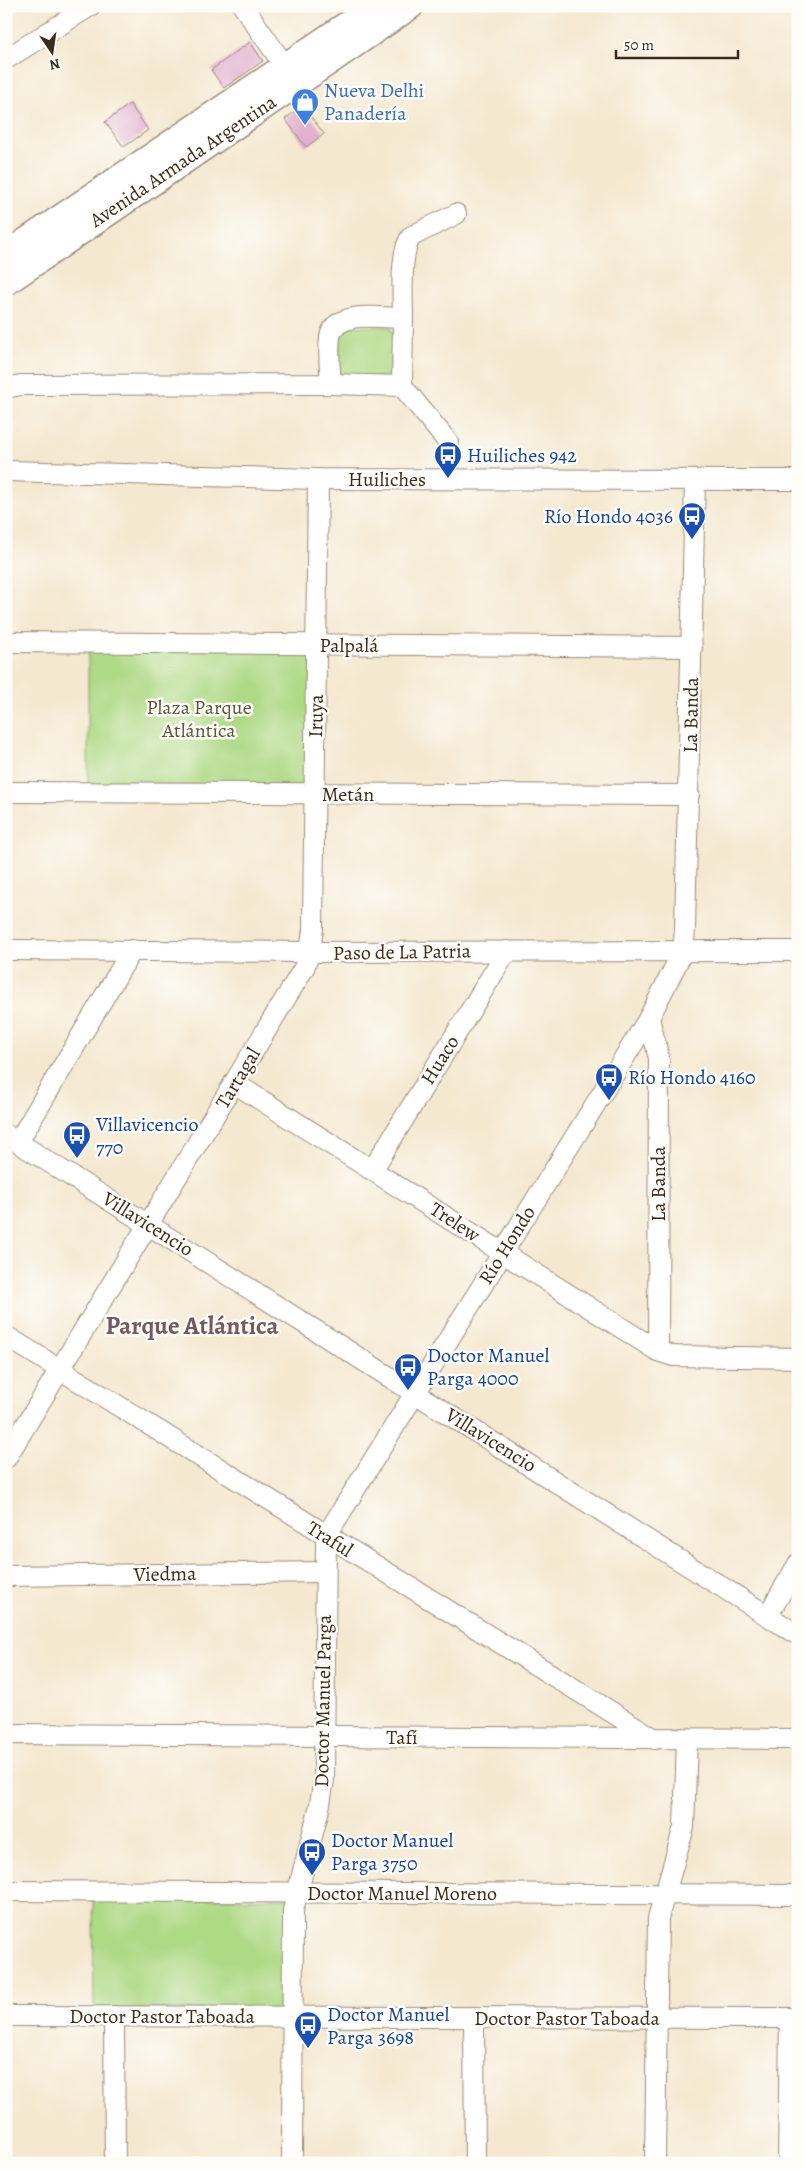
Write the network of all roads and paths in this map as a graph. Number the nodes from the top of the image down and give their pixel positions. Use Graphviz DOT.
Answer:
graph roads {
  1 [pos="90,6"];
  2 [pos="243,6"];
  3 [pos="375,6"];
  4 [pos="410,6"];
  5 [pos="63,14"];
  6 [pos="6,59"];
  7 [pos="291,75"];
  8 [pos="456,214"];
  9 [pos="11,261"];
  10 [pos="403,318"];
  11 [pos="331,384"];
  12 [pos="402,386"];
  13 [pos="6,388"];
  14 [pos="448,442"];
  15 [pos="6,471"];
  16 [pos="318,479"];
  17 [pos="695,480"];
  18 [pos="798,480"];
  19 [pos="6,642"];
  20 [pos="316,645"];
  21 [pos="692,647"];
  22 [pos="6,792"];
  23 [pos="315,794"];
  24 [pos="689,795"];
  25 [pos="6,950"];
  26 [pos="132,950"];
  27 [pos="507,950"];
  28 [pos="682,951"];
  29 [pos="798,951"];
  30 [pos="310,952"];
  31 [pos="649,1018"];
  32 [pos="234,1083"];
  33 [pos="12,1138"];
  34 [pos="373,1169"];
  35 [pos="148,1224"];
  36 [pos="502,1252"];
  37 [pos="6,1336"];
  38 [pos="658,1351"];
  39 [pos="798,1358"];
  40 [pos="60,1369"];
  41 [pos="416,1393"];
  42 [pos="6,1458"];
  43 [pos="326,1536"];
  44 [pos="798,1564"];
  45 [pos="324,1572"];
  46 [pos="6,1576"];
  47 [pos="768,1615"];
  48 [pos="798,1634"];
  49 [pos="6,1734"];
  50 [pos="326,1737"];
  51 [pos="655,1739"];
  52 [pos="687,1740"];
  53 [pos="798,1740"];
  54 [pos="6,1891"];
  55 [pos="297,1892"];
  56 [pos="664,1894"];
  57 [pos="798,1895"];
  58 [pos="6,2016"];
  59 [pos="114,2016"];
  60 [pos="293,2017"];
  61 [pos="474,2017"];
  62 [pos="656,2018"];
  63 [pos="794,2018"];
  64 [pos="115,2163"];
  65 [pos="292,2163"];
  66 [pos="475,2163"];
  67 [pos="655,2163"];
  68 [pos="788,2163"];
  1 -- 5 [label="street"];
  2 -- 7 [label="street"];
  3 -- 7 [label="main road, Avenida Armada Argentina"];
  4 -- 7 [label="main road, Avenida Armada Argentina"];
  5 -- 6 [label="street"];
  7 -- 9 [label="main road, Avenida Armada Argentina"];
  8 -- 10 [label="street"];
  10 -- 11 [label="street"];
  10 -- 12 [label="street"];
  11 -- 12 [label="street"];
  11 -- 13 [label="street"];
  12 -- 14 [label="street"];
  15 -- 16 [label="street, Huiliches"];
  16 -- 17 [label="street, Huiliches"];
  16 -- 20 [label="street, Iruya"];
  17 -- 18 [label="street, Huiliches"];
  17 -- 21 [label="street, La Banda"];
  19 -- 20 [label="street, Palpalá"];
  20 -- 21 [label="street, Palpalá"];
  20 -- 23 [label="street, Iruya"];
  21 -- 24 [label="street, La Banda"];
  22 -- 23 [label="street, Metán"];
  23 -- 24 [label="street, Metán"];
  23 -- 30 [label="street, Iruya"];
  24 -- 28 [label="street, La Banda"];
  25 -- 26 [label="street, Paso de La Patria"];
  26 -- 30 [label="street, Paso de La Patria"];
  26 -- 33 [label="street"];
  27 -- 28 [label="street, Paso de La Patria"];
  27 -- 30 [label="street, Paso de La Patria"];
  27 -- 34 [label="street, Huaco"];
  28 -- 29 [label="street, Paso de La Patria"];
  28 -- 31 [label="street, Río Hondo"];
  30 -- 32 [label="street, Tartagal"];
  31 -- 36 [label="street, Río Hondo"];
  31 -- 38 [label="street, La Banda"];
  32 -- 34 [label="street, Trelew"];
  32 -- 35 [label="street, Tartagal"];
  33 -- 35 [label="street, Villavicencio"];
  34 -- 36 [label="street, Trelew"];
  35 -- 40 [label="street, Tartagal"];
  35 -- 41 [label="street, Villavicencio"];
  36 -- 38 [label="street, Trelew"];
  36 -- 41 [label="street, Río Hondo"];
  37 -- 40 [label="street, Traful"];
  38 -- 39 [label="street, Trelew"];
  40 -- 42 [label="street, Tartagal"];
  40 -- 43 [label="street, Traful"];
  41 -- 43 [label="street, Río Hondo"];
  41 -- 47 [label="street, Villavicencio"];
  43 -- 45 [label="street, Doctor Manuel Parga"];
  43 -- 51 [label="street, Traful"];
  44 -- 47 [label="street"];
  45 -- 46 [label="street, Viedma"];
  45 -- 50 [label="street, Doctor Manuel Parga"];
  47 -- 48 [label="street, Villavicencio"];
  49 -- 50 [label="street, Tafí"];
  50 -- 51 [label="street, Tafí"];
  50 -- 55 [label="street, Doctor Manuel Parga"];
  51 -- 52 [label="street, Tafí"];
  52 -- 53 [label="street, Tafí"];
  52 -- 56 [label="street"];
  54 -- 55 [label="street, Doctor Manuel Moreno"];
  55 -- 56 [label="street, Doctor Manuel Moreno"];
  55 -- 60 [label="street, Doctor Manuel Parga"];
  56 -- 57 [label="street, Doctor Manuel Moreno"];
  56 -- 62 [label="street"];
  58 -- 59 [label="street, Doctor Pastor Taboada"];
  59 -- 60 [label="street, Doctor Pastor Taboada"];
  59 -- 64 [label="street"];
  60 -- 61 [label="street, Doctor Pastor Taboada"];
  60 -- 65 [label="street, Doctor Manuel Parga"];
  61 -- 62 [label="street, Doctor Pastor Taboada"];
  61 -- 66 [label="street"];
  62 -- 63 [label="street, Doctor Pastor Taboada"];
  62 -- 67 [label="street"];
  63 -- 68 [label="street"];
}
